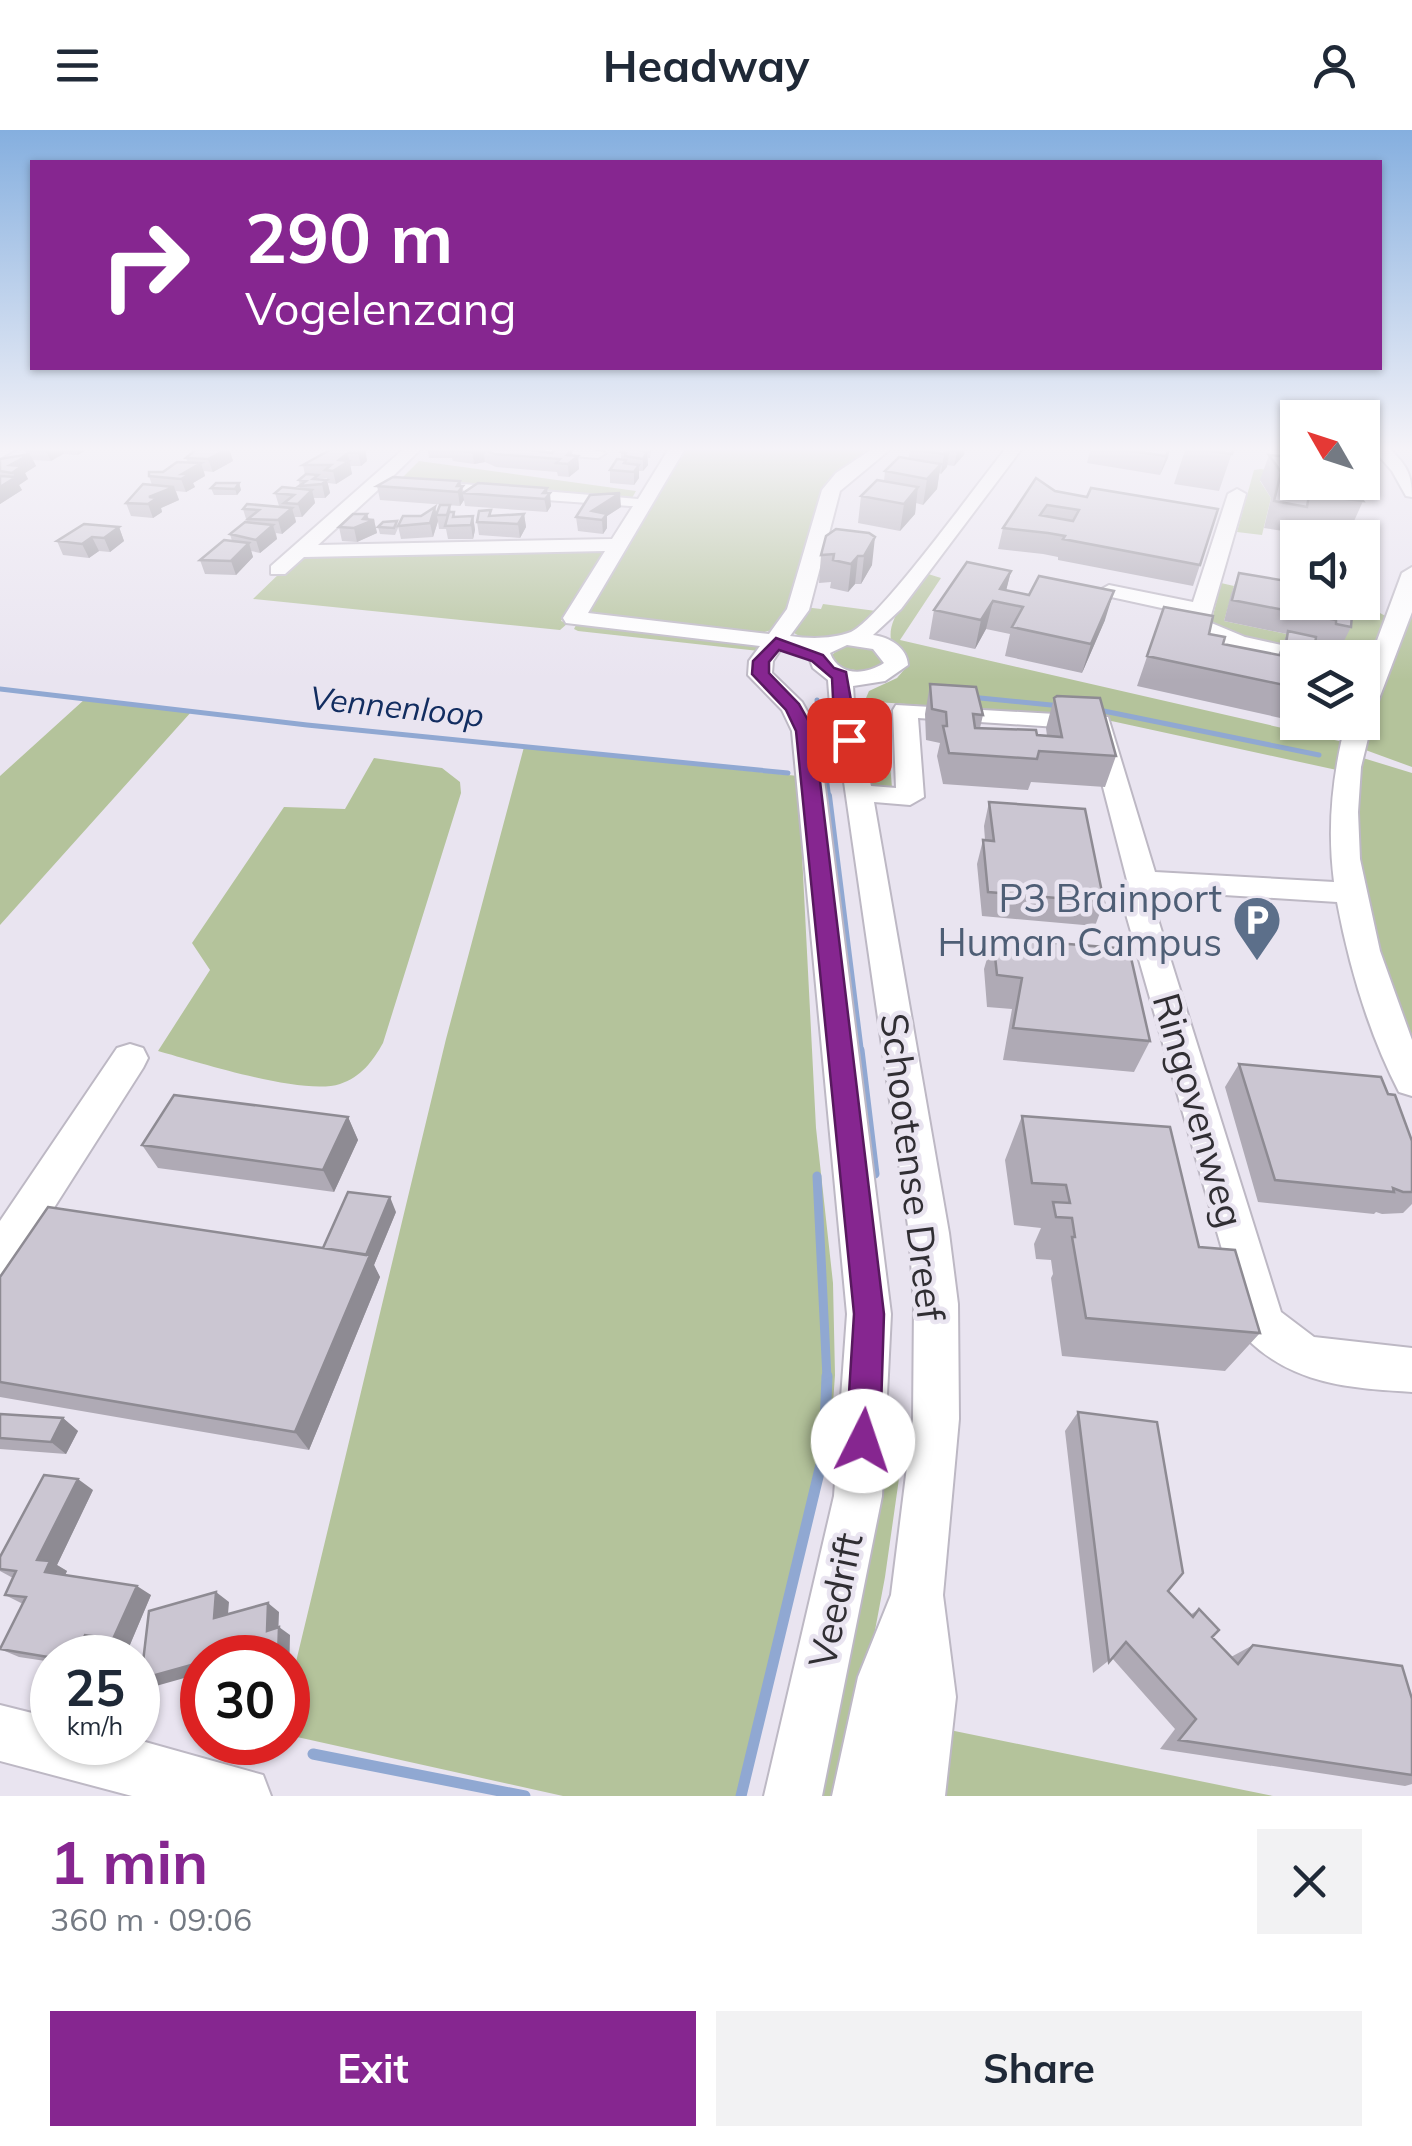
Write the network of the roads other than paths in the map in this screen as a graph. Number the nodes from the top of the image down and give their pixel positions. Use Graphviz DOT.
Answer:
graph roads {
  1 [pos="330,525"];
  2 [pos="630,525"];
  3 [pos="822,525"];
  4 [pos="954,525"];
  5 [pos="1228,525"];
  6 [pos="618,545"];
  7 [pos="301,551"];
  8 [pos="278,570"];
  9 [pos="1412,573"];
  10 [pos="1109,590"];
  11 [pos="1202,610"];
  12 [pos="869,641"];
  13 [pos="776,643"];
  14 [pos="1280,650"];
  15 [pos="1380,651"];
  16 [pos="820,653"];
  17 [pos="852,677"];
  18 [pos="1353,740"];
  19 [pos="859,794"];
  20 [pos="1143,884"];
  21 [pos="1352,893"];
  22 [pos="130,1058"];
  23 [pos="1412,1082"];
  24 [pos="0,1256"];
  25 [pos="1412,1370"];
  26 [pos="917,1596"];
  27 [pos="0,1733"];
  28 [pos="242,1796"];
  29 [pos="793,1796"];
  30 [pos="861,1796"];
  31 [pos="916,1796"];
  1 -- 7 [label="street"];
  2 -- 6 [label="street"];
  3 -- 13 [label="street, Veedrift"];
  4 -- 12 [label="street"];
  5 -- 11 [label="street"];
  6 -- 7 [label="street"];
  6 -- 13 [label="street"];
  7 -- 8 [label="street"];
  9 -- 15 [label="street"];
  10 -- 11 [label="street"];
  11 -- 14 [label="street"];
  12 -- 16 [label="street"];
  12 -- 17 [label="street"];
  13 -- 16 [label="street"];
  13 -- 29 [label="street, Veedrift"];
  16 -- 17 [label="street"];
  17 -- 19 [label="street, Schootense Dreef"];
  18 -- 21 [label="street"];
  19 -- 20 [label="street, Ringovenweg"];
  19 -- 26 [label="street, Schootense Dreef"];
  20 -- 21 [label="street"];
  20 -- 25 [label="street, Ringovenweg"];
  21 -- 23 [label="street"];
  22 -- 24 [label="street"];
  26 -- 30 [label="street, Schootense Dreef"];
  26 -- 31 [label="street, Schootense Dreef"];
  27 -- 28 [label="street"];
}
